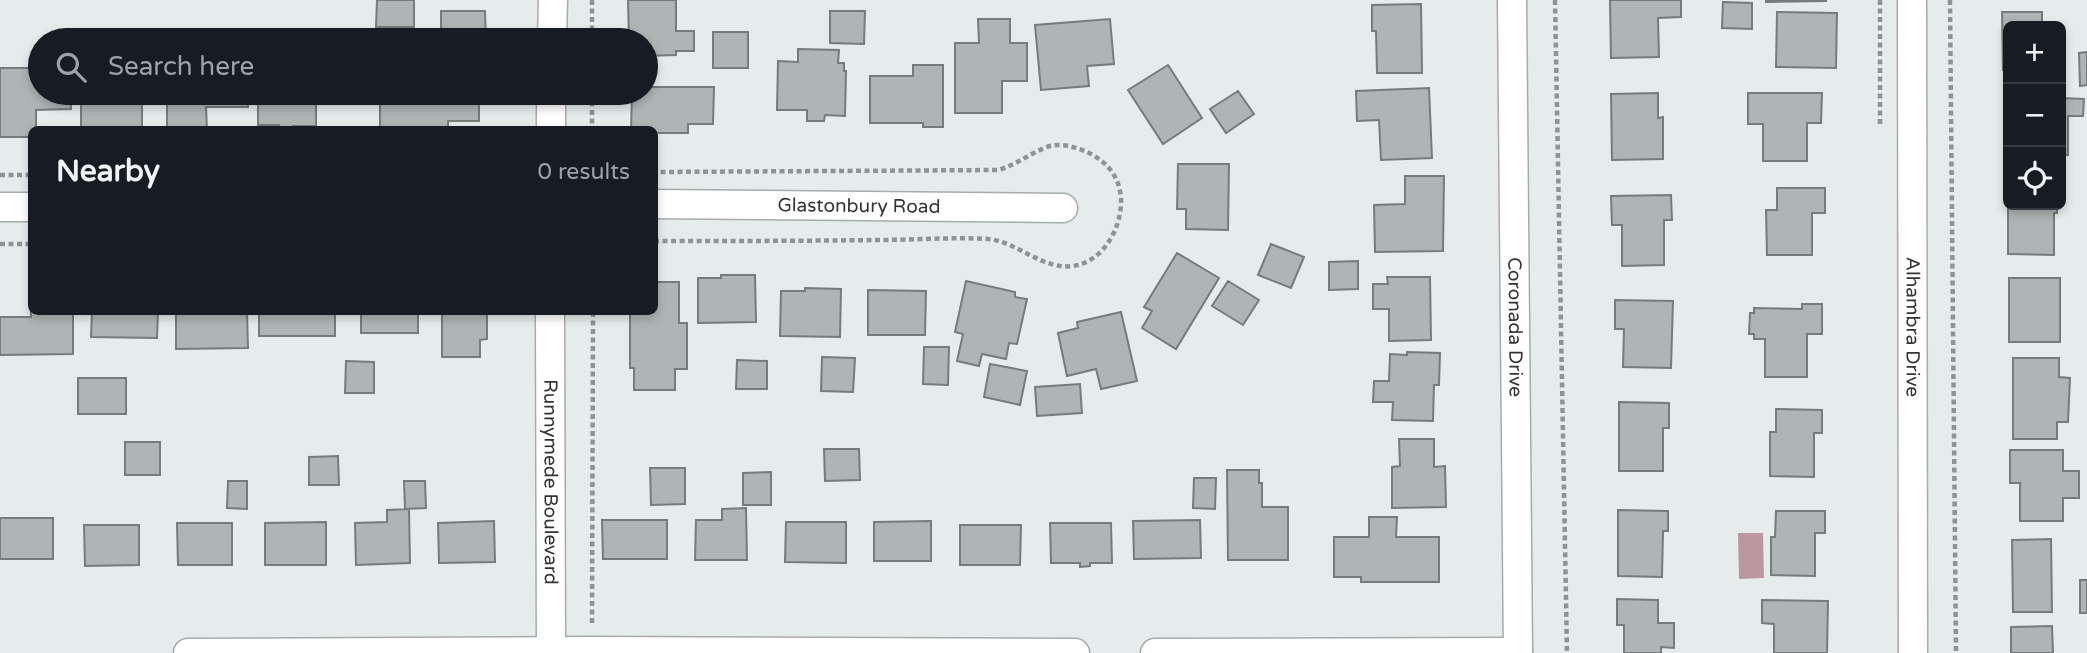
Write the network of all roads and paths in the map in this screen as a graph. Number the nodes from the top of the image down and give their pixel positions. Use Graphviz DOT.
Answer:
graph roads {
  1 [pos="552,0"];
  2 [pos="592,0"];
  3 [pos="1511,0"];
  4 [pos="1555,0"];
  5 [pos="1912,0"];
  6 [pos="1950,0"];
  7 [pos="552,28"];
  8 [pos="592,28"];
  9 [pos="551,105"];
  10 [pos="592,105"];
  11 [pos="551,126"];
  12 [pos="592,126"];
  13 [pos="28,174"];
  14 [pos="0,175"];
  15 [pos="658,204"];
  16 [pos="28,206"];
  17 [pos="0,207"];
  18 [pos="1063,208"];
  19 [pos="0,244"];
  20 [pos="28,244"];
  21 [pos="550,315"];
  22 [pos="593,315"];
  23 [pos="592,627"];
  24 [pos="551,651"];
  25 [pos="188,653"];
  26 [pos="1075,653"];
  27 [pos="1155,653"];
  28 [pos="1518,653"];
  29 [pos="1567,653"];
  30 [pos="1913,653"];
  31 [pos="1956,653"];
  1 -- 7 [label="street"];
  2 -- 8 [label="path"];
  3 -- 28 [label="street, Coronada Drive"];
  4 -- 29 [label="path"];
  5 -- 30 [label="street, Alhambra Drive"];
  6 -- 31 [label="path"];
  9 -- 11 [label="street"];
  10 -- 12 [label="path"];
  13 -- 14 [label="path"];
  15 -- 18 [label="street, Glastonbury Road"];
  16 -- 17 [label="street"];
  19 -- 20 [label="path"];
  21 -- 24 [label="street, Runnymede Boulevard"];
  22 -- 23 [label="path"];
  24 -- 25 [label="street"];
  24 -- 26 [label="street"];
  27 -- 28 [label="street"];
}
